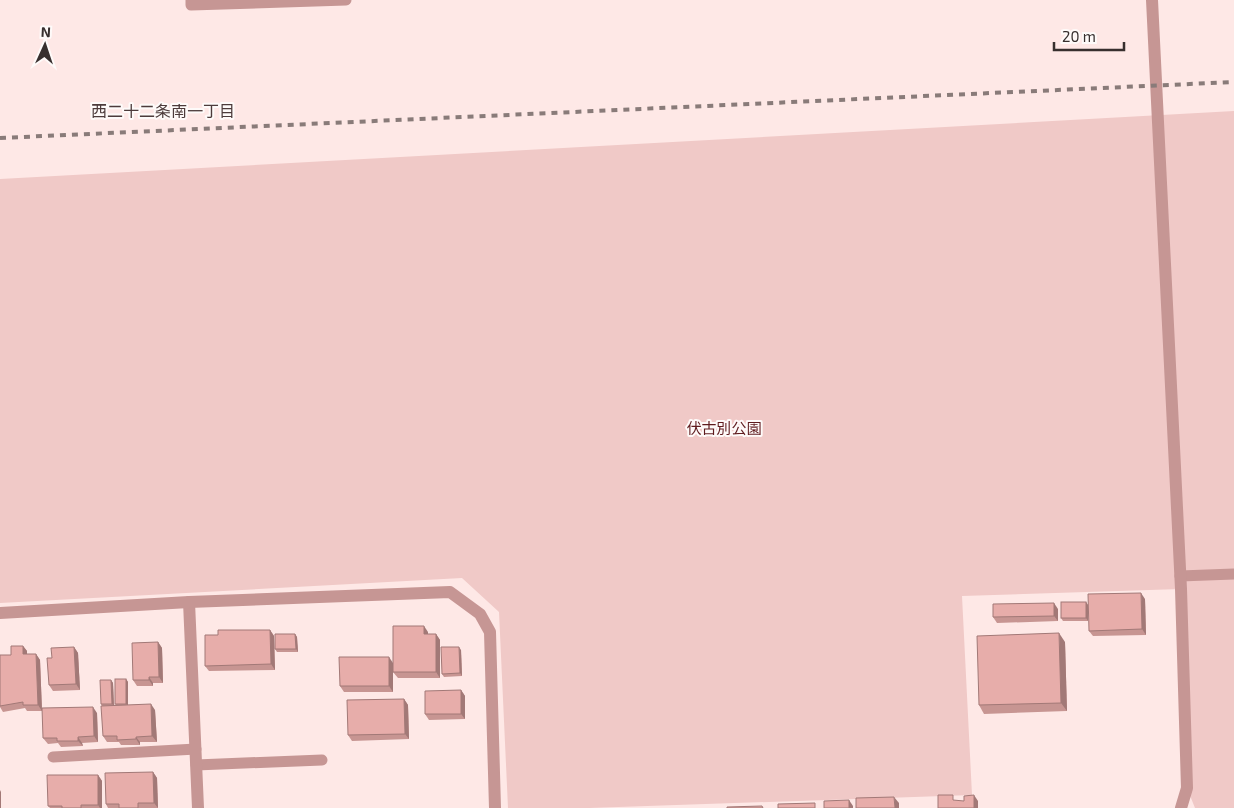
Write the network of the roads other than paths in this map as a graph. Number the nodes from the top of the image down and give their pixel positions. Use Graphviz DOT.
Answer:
graph roads {
  1 [pos="191,0"];
  2 [pos="346,0"];
  3 [pos="1152,0"];
  4 [pos="1234,574"];
  5 [pos="1180,576"];
  6 [pos="189,602"];
  7 [pos="0,613"];
  8 [pos="196,749"];
  9 [pos="53,757"];
  10 [pos="322,760"];
  11 [pos="196,765"];
  12 [pos="198,808"];
  13 [pos="495,808"];
  14 [pos="1181,808"];
  1 -- 2 [label="lane"];
  3 -- 5 [label="street"];
  4 -- 5 [label="lane"];
  5 -- 14 [label="street"];
  6 -- 7 [label="street"];
  6 -- 8 [label="street"];
  6 -- 13 [label="street"];
  8 -- 9 [label="lane"];
  8 -- 11 [label="street"];
  10 -- 11 [label="lane"];
  11 -- 12 [label="street"];
}
